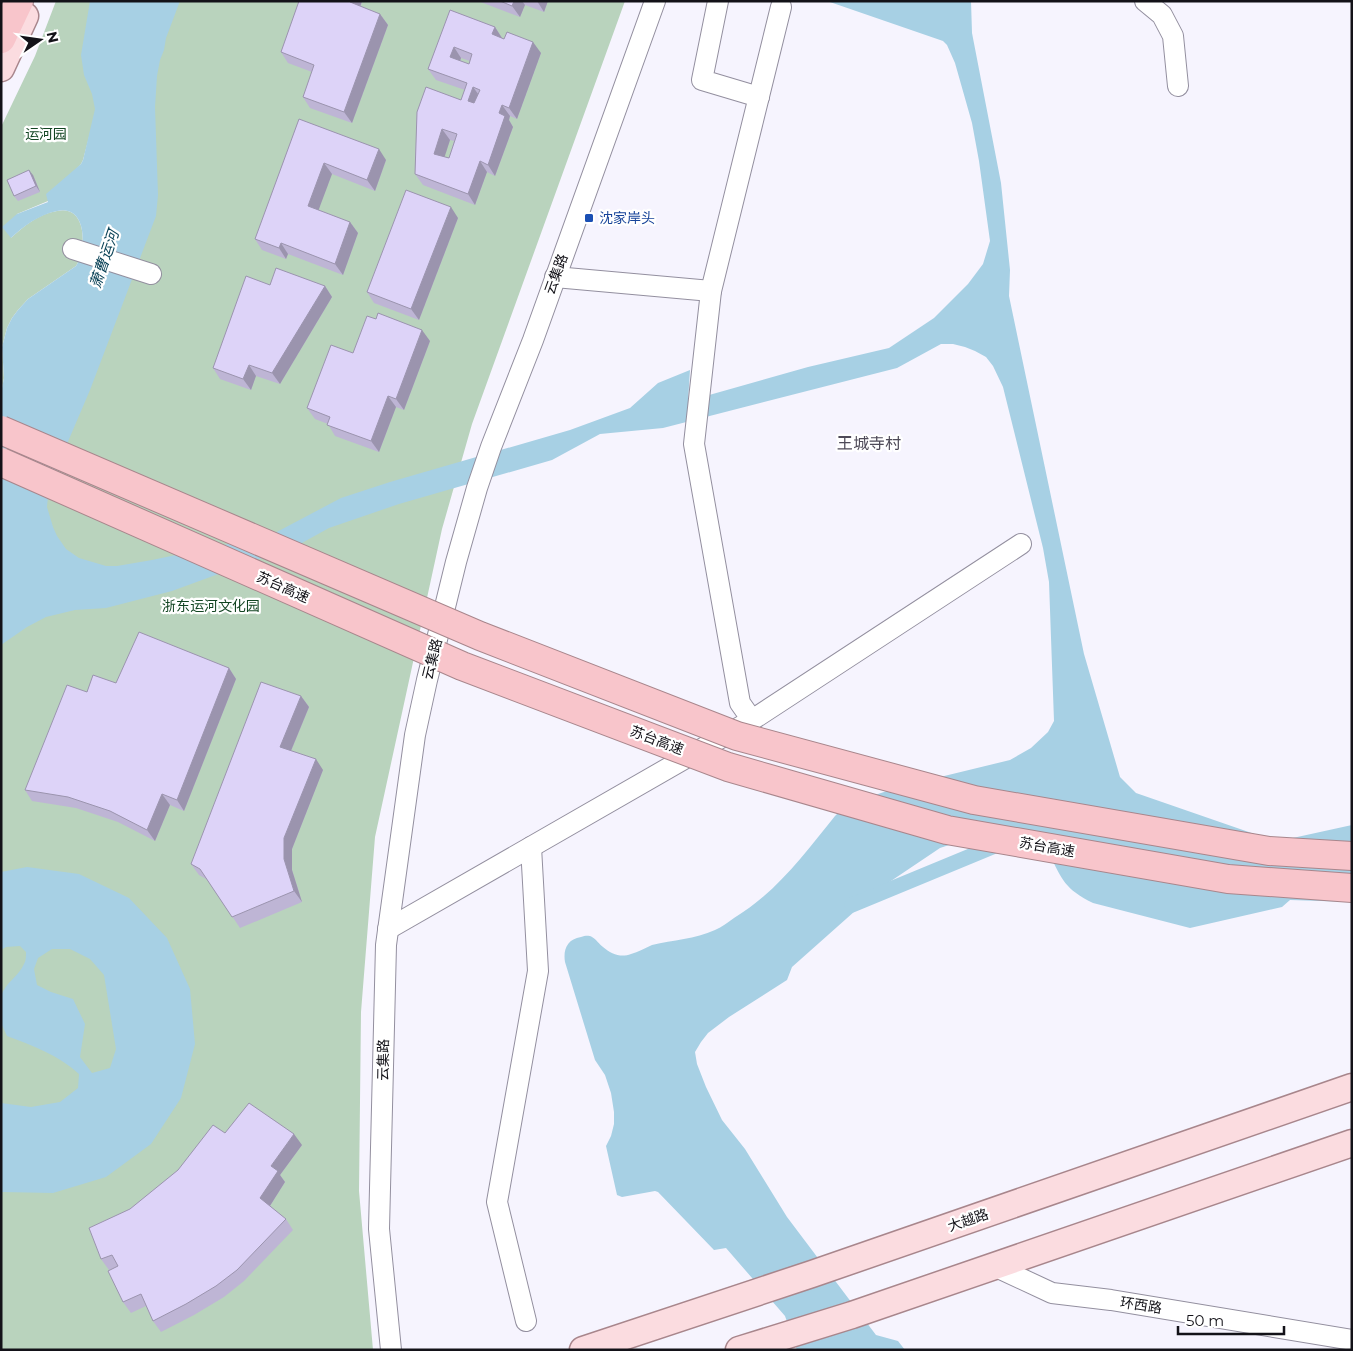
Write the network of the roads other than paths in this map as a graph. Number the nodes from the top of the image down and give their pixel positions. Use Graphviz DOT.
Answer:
graph roads {
  1 [pos="19,1"];
  2 [pos="32,1"];
  3 [pos="655,1"];
  4 [pos="718,1"];
  5 [pos="1145,1"];
  6 [pos="781,6"];
  7 [pos="1,39"];
  8 [pos="1,68"];
  9 [pos="1178,86"];
  10 [pos="759,97"];
  11 [pos="73,249"];
  12 [pos="151,274"];
  13 [pos="555,277"];
  14 [pos="711,291"];
  15 [pos="1,430"];
  16 [pos="1,462"];
  17 [pos="1021,544"];
  18 [pos="752,720"];
  19 [pos="531,847"];
  20 [pos="1352,856"];
  21 [pos="1352,888"];
  22 [pos="388,929"];
  23 [pos="1352,1087"];
  24 [pos="1352,1143"];
  25 [pos="994,1266"];
  26 [pos="526,1322"];
  27 [pos="1352,1340"];
  28 [pos="391,1350"];
  29 [pos="583,1350"];
  30 [pos="739,1350"];
  1 -- 7 [label="highway"];
  2 -- 8 [label="main road"];
  3 -- 13 [label="street, 云集路"];
  4 -- 10 [label="street"];
  5 -- 9 [label="street"];
  6 -- 10 [label="street"];
  10 -- 14 [label="street"];
  11 -- 12 [label="street"];
  13 -- 14 [label="street"];
  13 -- 22 [label="street, 云集路"];
  14 -- 18 [label="street"];
  15 -- 20 [label="highway, bridge"];
  16 -- 21 [label="highway, 苏台高速, bridge"];
  17 -- 18 [label="street"];
  18 -- 19 [label="street"];
  19 -- 22 [label="street"];
  19 -- 26 [label="street"];
  22 -- 28 [label="street, 云集路"];
  23 -- 29 [label="main road, 大越路"];
  24 -- 25 [label="main road"];
  25 -- 27 [label="street, 环西路"];
  25 -- 30 [label="main road"];
}
